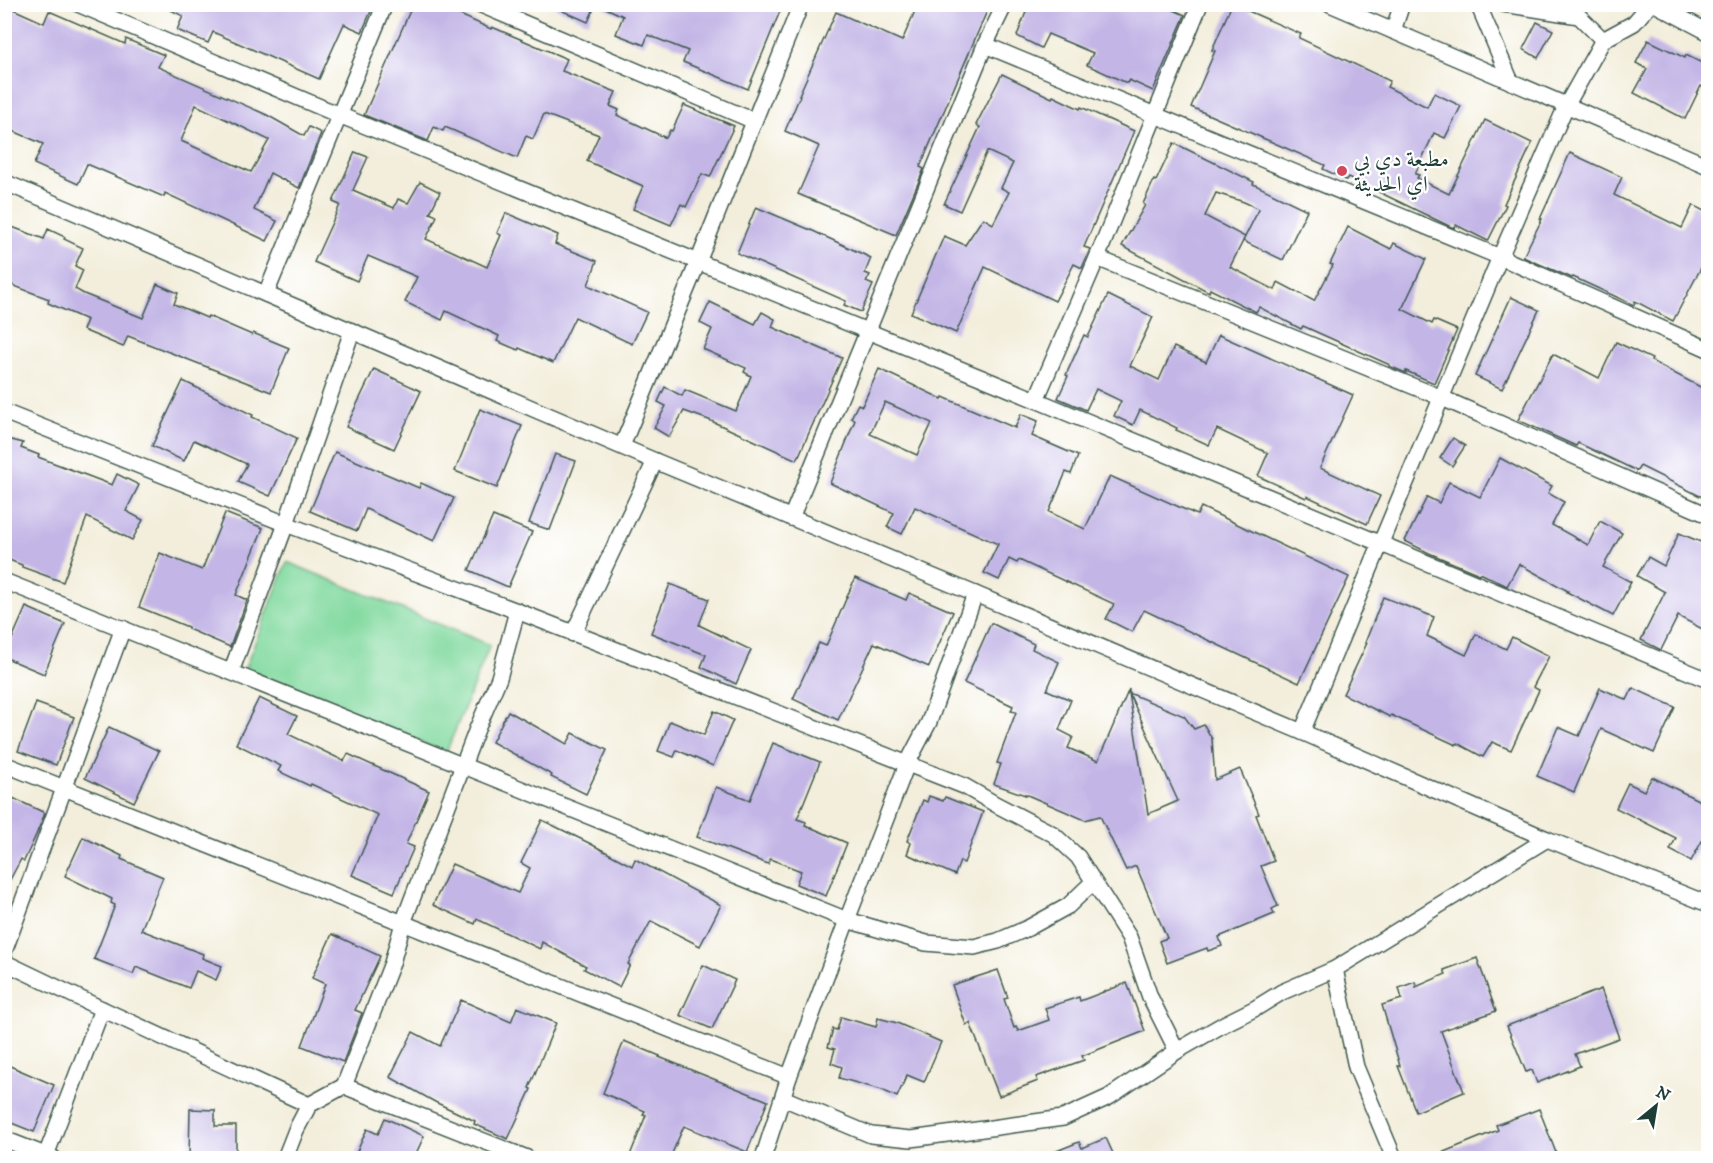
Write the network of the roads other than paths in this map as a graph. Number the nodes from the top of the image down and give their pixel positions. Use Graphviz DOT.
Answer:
graph roads {
  1 [pos="78,4"];
  2 [pos="385,4"];
  3 [pos="479,4"];
  4 [pos="801,4"];
  5 [pos="1005,4"];
  6 [pos="1200,4"];
  7 [pos="1330,4"];
  8 [pos="1402,4"];
  9 [pos="1478,4"];
  10 [pos="1503,4"];
  11 [pos="1650,4"];
  12 [pos="1655,4"];
  13 [pos="1394,31"];
  14 [pos="1708,32"];
  15 [pos="1603,40"];
  16 [pos="985,45"];
  17 [pos="1511,82"];
  18 [pos="1566,106"];
  19 [pos="339,115"];
  20 [pos="1154,115"];
  21 [pos="754,121"];
  22 [pos="1707,162"];
  23 [pos="4,182"];
  24 [pos="1097,258"];
  25 [pos="1500,258"];
  26 [pos="698,262"];
  27 [pos="266,294"];
  28 [pos="352,331"];
  29 [pos="867,332"];
  30 [pos="1708,349"];
  31 [pos="1442,398"];
  32 [pos="1036,400"];
  33 [pos="4,412"];
  34 [pos="622,446"];
  35 [pos="655,461"];
  36 [pos="1708,515"];
  37 [pos="791,518"];
  38 [pos="286,524"];
  39 [pos="1380,543"];
  40 [pos="4,581"];
  41 [pos="975,594"];
  42 [pos="517,611"];
  43 [pos="123,628"];
  44 [pos="573,634"];
  45 [pos="231,672"];
  46 [pos="1708,680"];
  47 [pos="1302,732"];
  48 [pos="4,764"];
  49 [pos="908,764"];
  50 [pos="462,766"];
  51 [pos="64,788"];
  52 [pos="1547,839"];
  53 [pos="1093,882"];
  54 [pos="1708,904"];
  55 [pos="847,920"];
  56 [pos="403,923"];
  57 [pos="4,952"];
  58 [pos="4,962"];
  59 [pos="1335,969"];
  60 [pos="102,1009"];
  61 [pos="1177,1050"];
  62 [pos="789,1077"];
  63 [pos="344,1086"];
  64 [pos="783,1098"];
  65 [pos="309,1105"];
  66 [pos="4,1139"];
  67 [pos="519,1157"];
  68 [pos="48,1158"];
  69 [pos="285,1158"];
  70 [pos="763,1158"];
  71 [pos="1394,1158"];
  1 -- 19 [label="street"];
  2 -- 19 [label="street"];
  3 -- 21 [label="street"];
  4 -- 21 [label="street"];
  5 -- 16 [label="street"];
  6 -- 20 [label="street"];
  7 -- 13 [label="street"];
  8 -- 13 [label="street"];
  9 -- 17 [label="street"];
  10 -- 15 [label="street"];
  11 -- 15 [label="street"];
  12 -- 14 [label="street"];
  13 -- 17 [label="street"];
  15 -- 18 [label="street"];
  16 -- 20 [label="street"];
  16 -- 29 [label="street"];
  17 -- 18 [label="street"];
  18 -- 22 [label="street"];
  18 -- 25 [label="street"];
  19 -- 26 [label="street"];
  19 -- 27 [label="street"];
  20 -- 24 [label="street"];
  20 -- 25 [label="street"];
  21 -- 26 [label="street"];
  23 -- 27 [label="street"];
  24 -- 31 [label="street"];
  24 -- 32 [label="street"];
  25 -- 30 [label="street"];
  25 -- 31 [label="street"];
  26 -- 29 [label="street"];
  26 -- 34 [label="street"];
  27 -- 28 [label="street"];
  28 -- 34 [label="street"];
  28 -- 38 [label="street"];
  29 -- 32 [label="street"];
  29 -- 37 [label="street"];
  31 -- 36 [label="street"];
  31 -- 39 [label="street"];
  32 -- 39 [label="street"];
  33 -- 38 [label="street"];
  34 -- 35 [label="street"];
  35 -- 37 [label="street"];
  35 -- 44 [label="street"];
  37 -- 41 [label="street"];
  38 -- 42 [label="street"];
  38 -- 45 [label="street"];
  39 -- 46 [label="street"];
  39 -- 47 [label="street"];
  40 -- 43 [label="street"];
  41 -- 47 [label="street"];
  41 -- 49 [label="street"];
  42 -- 44 [label="street"];
  42 -- 50 [label="street"];
  43 -- 45 [label="street"];
  43 -- 51 [label="street"];
  44 -- 49 [label="street"];
  45 -- 50 [label="street"];
  47 -- 52 [label="street"];
  48 -- 51 [label="street"];
  49 -- 53 [label="street"];
  49 -- 55 [label="street"];
  50 -- 55 [label="street"];
  50 -- 56 [label="street"];
  51 -- 56 [label="street"];
  51 -- 57 [label="street"];
  52 -- 54 [label="street"];
  52 -- 59 [label="street"];
  53 -- 55 [label="street"];
  53 -- 61 [label="street"];
  55 -- 62 [label="street"];
  56 -- 62 [label="street"];
  56 -- 63 [label="street"];
  58 -- 60 [label="street"];
  59 -- 61 [label="street"];
  59 -- 71 [label="street"];
  60 -- 65 [label="street"];
  60 -- 68 [label="street"];
  61 -- 64 [label="street"];
  62 -- 64 [label="street"];
  63 -- 65 [label="street"];
  63 -- 67 [label="street"];
  64 -- 70 [label="street"];
  65 -- 69 [label="street"];
  66 -- 68 [label="street"];
}
